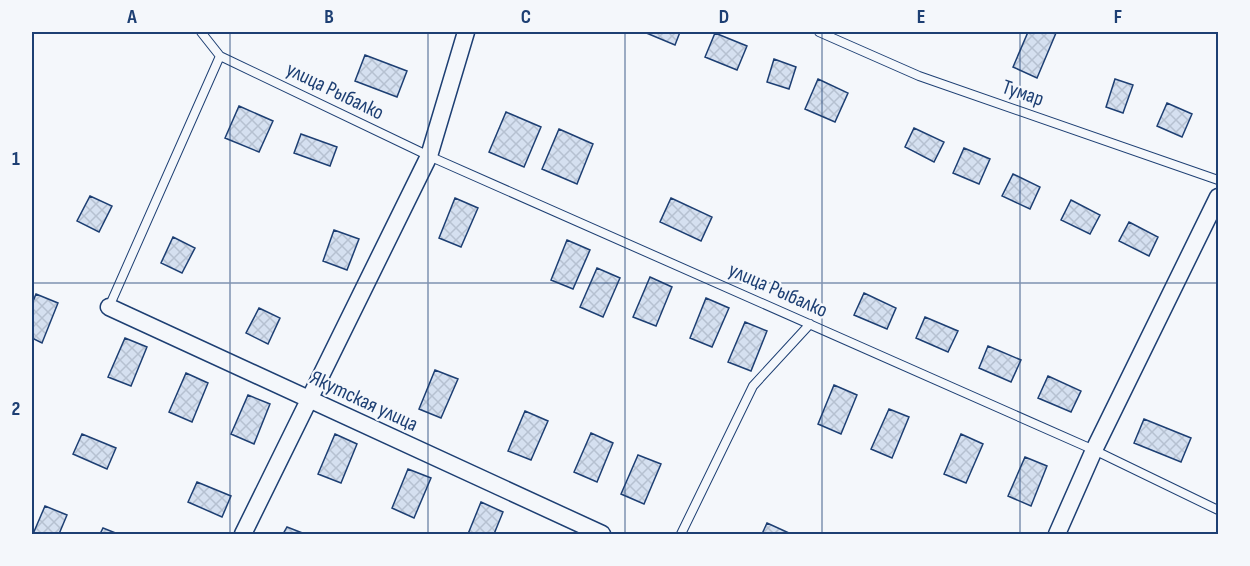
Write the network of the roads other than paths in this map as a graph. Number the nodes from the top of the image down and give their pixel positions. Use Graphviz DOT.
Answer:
graph roads {
  1 [pos="201,32"];
  2 [pos="466,32"];
  3 [pos="819,32"];
  4 [pos="220,56"];
  5 [pos="429,156"];
  6 [pos="1218,180"];
  7 [pos="1218,197"];
  8 [pos="108,307"];
  9 [pos="810,324"];
  10 [pos="310,401"];
  11 [pos="1094,450"];
  12 [pos="1218,510"];
  13 [pos="243,534"];
  14 [pos="602,534"];
  15 [pos="681,534"];
  16 [pos="1057,534"];
  1 -- 4 [label="lane, улица Рыбалко"];
  2 -- 5 [label="street"];
  3 -- 6 [label="lane, Тумар"];
  4 -- 5 [label="lane, улица Рыбалко"];
  4 -- 8 [label="lane"];
  5 -- 9 [label="lane, улица Рыбалко"];
  5 -- 10 [label="street"];
  7 -- 11 [label="street"];
  8 -- 10 [label="street, Якутская улица"];
  9 -- 11 [label="lane, улица Рыбалко"];
  9 -- 15 [label="lane"];
  10 -- 13 [label="street"];
  10 -- 14 [label="street, Якутская улица"];
  11 -- 12 [label="lane, улица Рыбалко"];
  11 -- 16 [label="street"];
}
